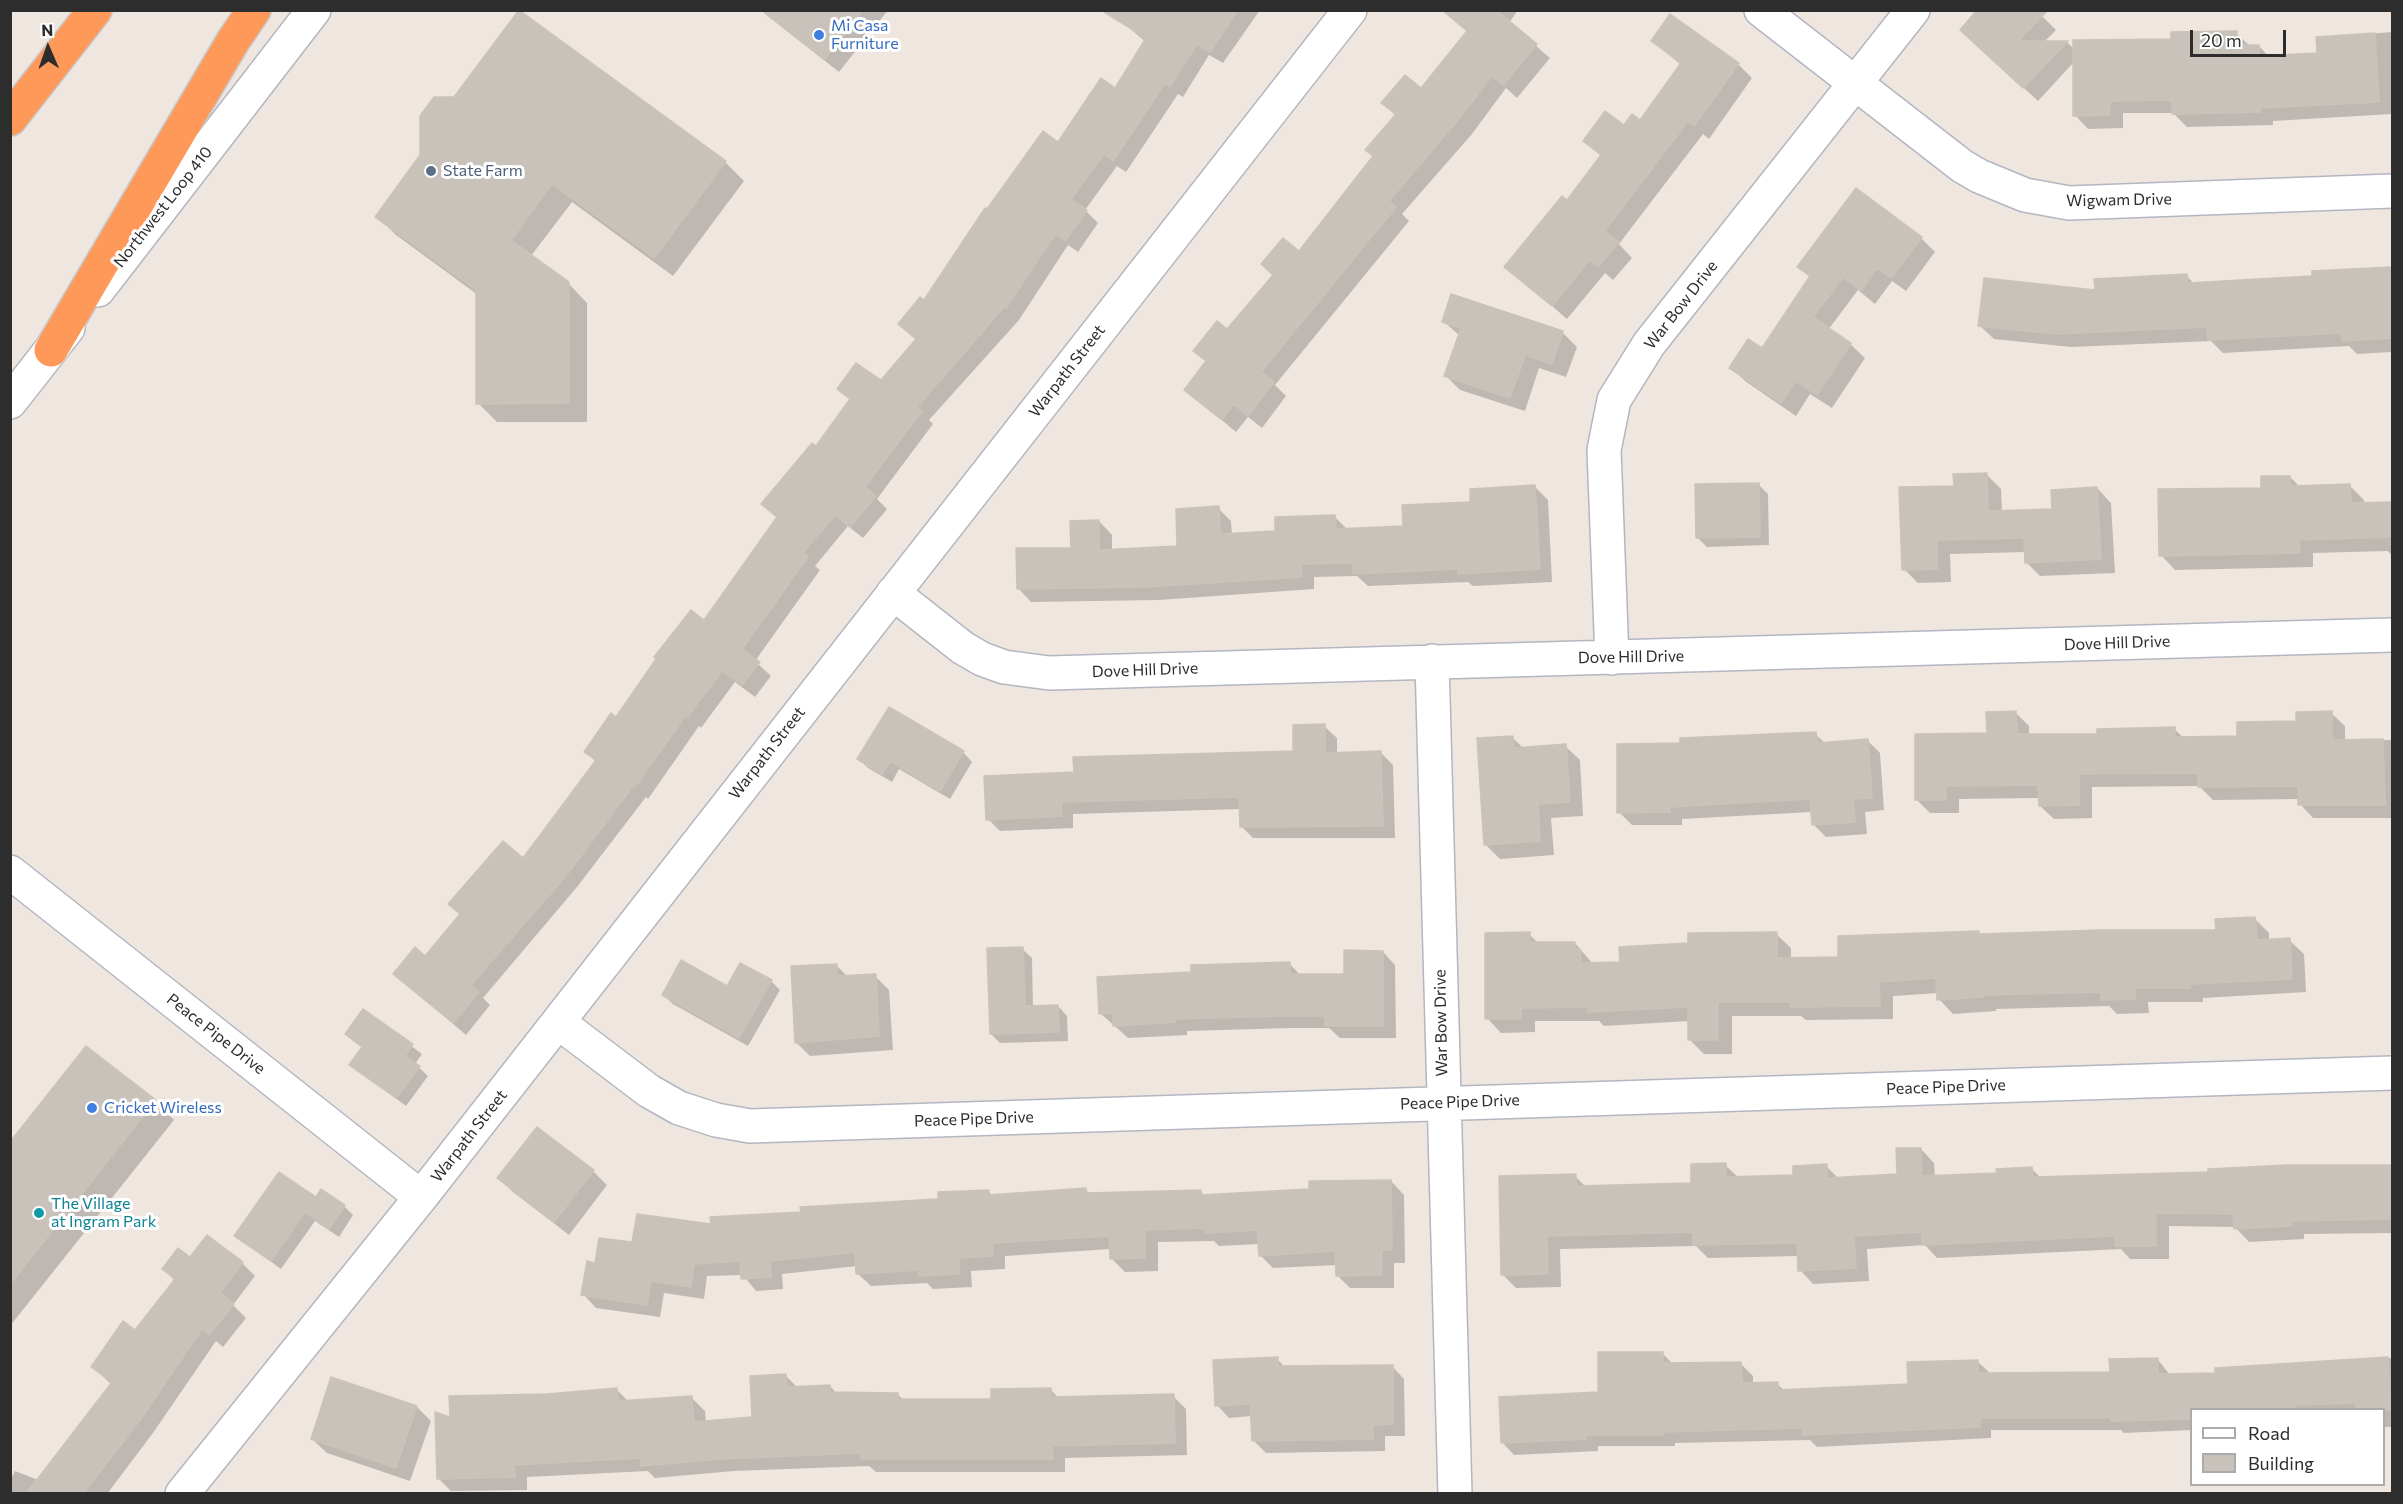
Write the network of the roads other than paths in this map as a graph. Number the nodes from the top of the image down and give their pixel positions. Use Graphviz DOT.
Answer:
graph roads {
  1 [pos="95,10"];
  2 [pos="254,10"];
  3 [pos="314,10"];
  4 [pos="1350,10"];
  5 [pos="1761,10"];
  6 [pos="1913,10"];
  7 [pos="1856,85"];
  8 [pos="10,119"];
  9 [pos="2392,191"];
  10 [pos="51,350"];
  11 [pos="10,402"];
  12 [pos="893,593"];
  13 [pos="2392,635"];
  14 [pos="1612,658"];
  15 [pos="1432,661"];
  16 [pos="10,872"];
  17 [pos="558,1022"];
  18 [pos="2392,1073"];
  19 [pos="1443,1103"];
  20 [pos="421,1197"];
  21 [pos="189,1491"];
  22 [pos="1455,1494"];
  1 -- 8 [label="highway"];
  2 -- 10 [label="highway"];
  3 -- 10 [label="street, Northwest Loop 410"];
  4 -- 12 [label="street, Warpath Street"];
  5 -- 7 [label="street, Wigwam Drive"];
  6 -- 7 [label="street, War Bow Drive"];
  7 -- 9 [label="street, Wigwam Drive"];
  7 -- 14 [label="street, War Bow Drive"];
  10 -- 11 [label="street, Northwest Loop 410"];
  12 -- 15 [label="street, Dove Hill Drive"];
  12 -- 17 [label="street, Warpath Street"];
  13 -- 14 [label="street, Dove Hill Drive"];
  14 -- 15 [label="street, Dove Hill Drive"];
  15 -- 19 [label="street, War Bow Drive"];
  16 -- 20 [label="street, Peace Pipe Drive"];
  17 -- 19 [label="street, Peace Pipe Drive"];
  17 -- 20 [label="street, Warpath Street"];
  18 -- 19 [label="street, Peace Pipe Drive"];
  19 -- 22 [label="street, War Bow Drive"];
  20 -- 21 [label="street, Warpath Street"];
}
